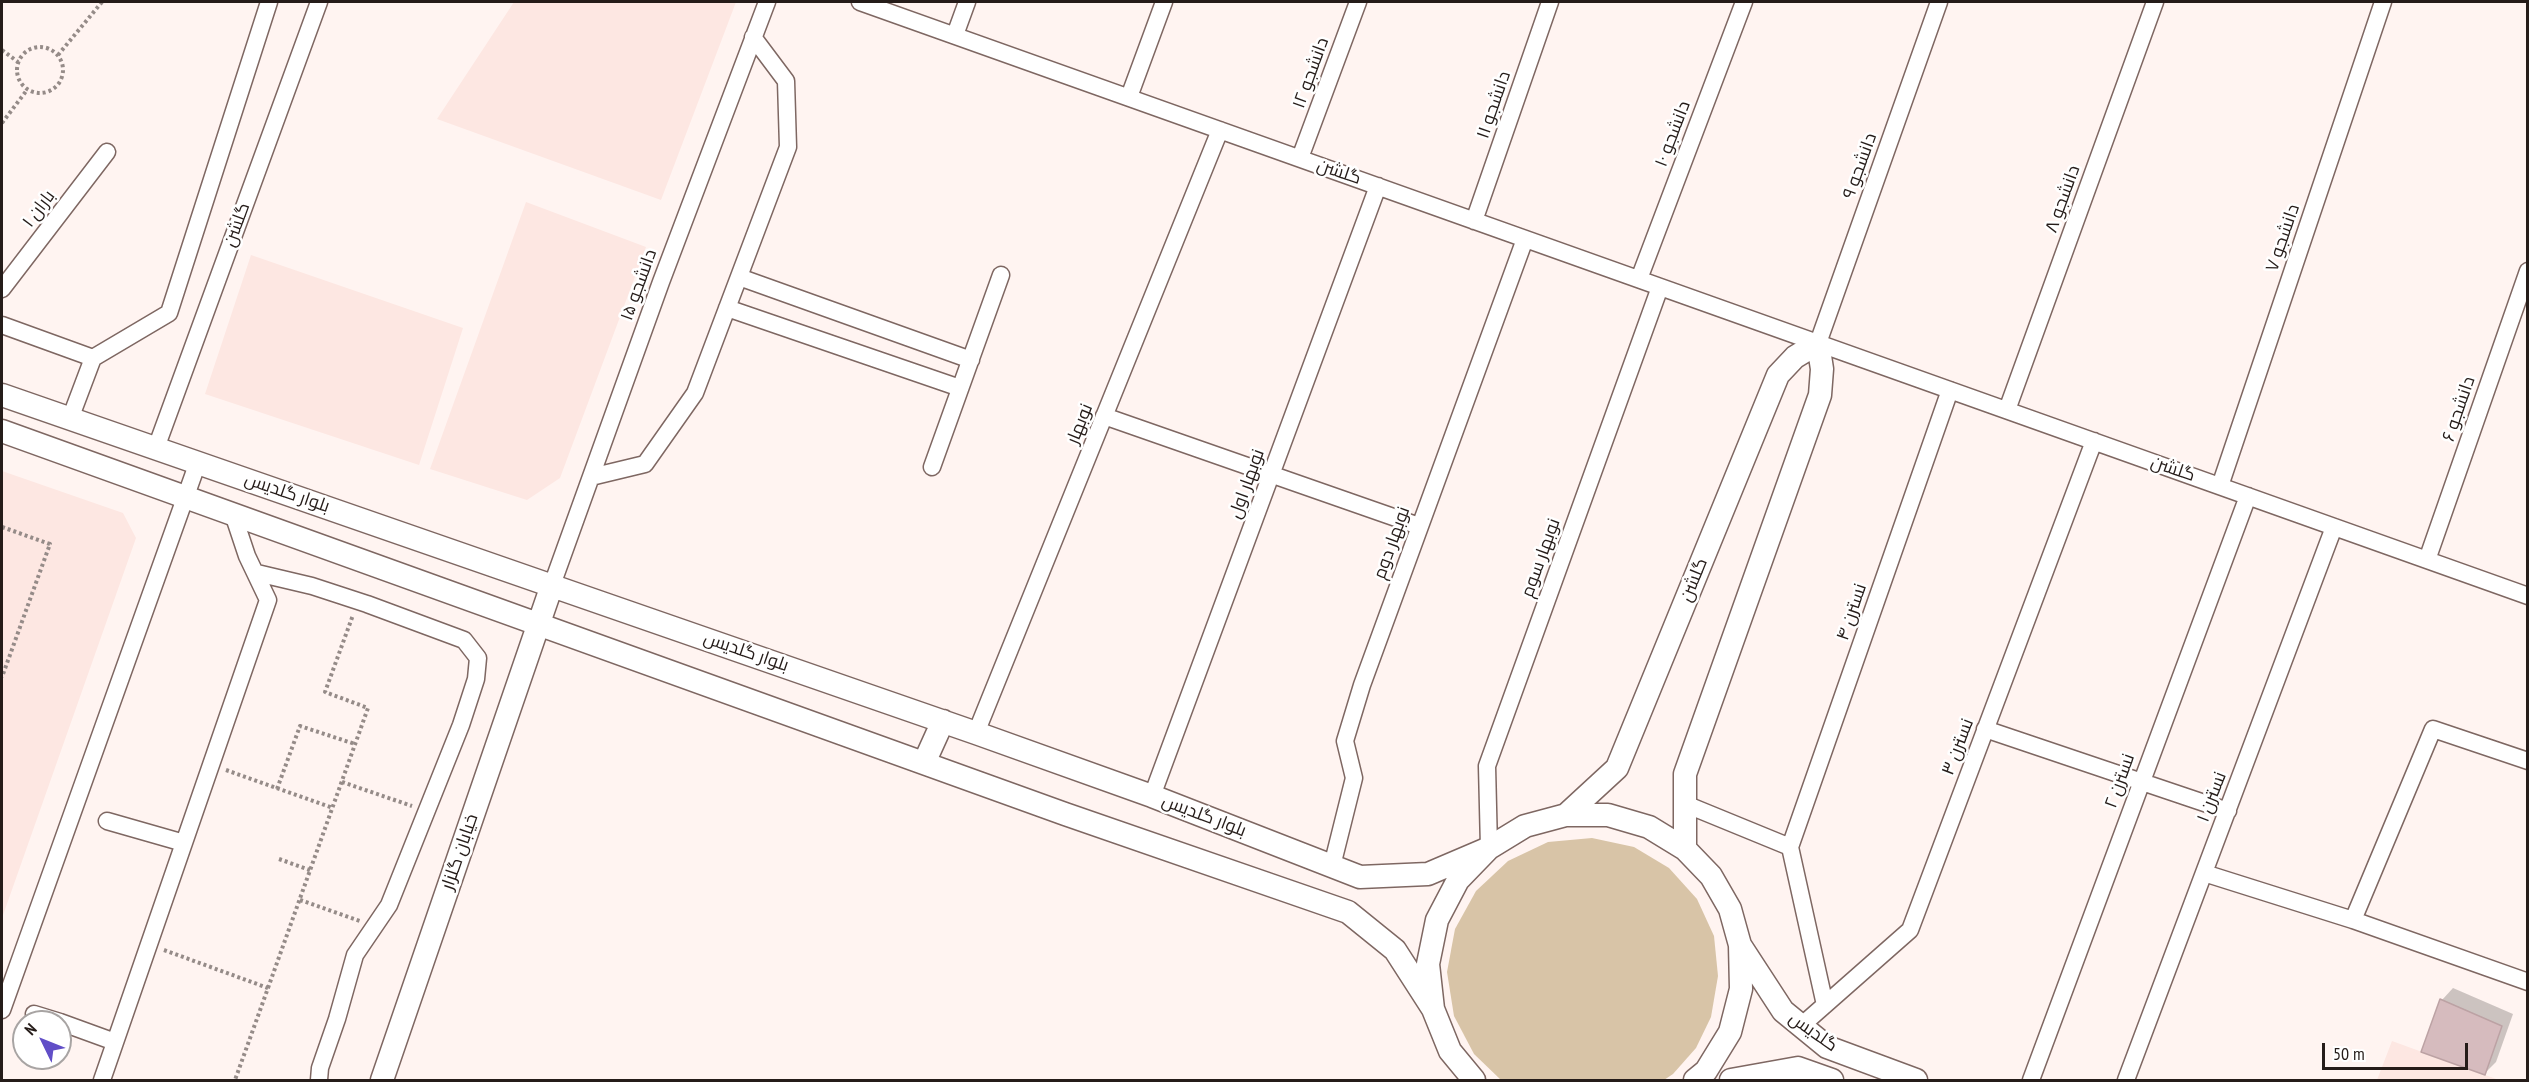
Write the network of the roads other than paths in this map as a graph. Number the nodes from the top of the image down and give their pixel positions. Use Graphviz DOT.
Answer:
graph roads {
  1 [pos="269,2"];
  2 [pos="319,2"];
  3 [pos="767,2"];
  4 [pos="860,2"];
  5 [pos="967,2"];
  6 [pos="1164,2"];
  7 [pos="1358,2"];
  8 [pos="1550,2"];
  9 [pos="1744,2"];
  10 [pos="1939,2"];
  11 [pos="2155,2"];
  12 [pos="2383,2"];
  13 [pos="955,35"];
  14 [pos="753,37"];
  15 [pos="1129,98"];
  16 [pos="1220,130"];
  17 [pos="107,152"];
  18 [pos="1300,158"];
  19 [pos="1378,186"];
  20 [pos="1474,221"];
  21 [pos="1525,239"];
  22 [pos="2528,271"];
  23 [pos="1001,275"];
  24 [pos="738,277"];
  25 [pos="1639,279"];
  26 [pos="1660,287"];
  27 [pos="2,289"];
  28 [pos="727,308"];
  29 [pos="2,325"];
  30 [pos="1818,343"];
  31 [pos="93,358"];
  32 [pos="971,360"];
  33 [pos="960,388"];
  34 [pos="1950,390"];
  35 [pos="2,395"];
  36 [pos="2007,410"];
  37 [pos="1104,416"];
  38 [pos="70,419"];
  39 [pos="2,431"];
  40 [pos="2094,441"];
  41 [pos="156,447"];
  42 [pos="198,462"];
  43 [pos="932,467"];
  44 [pos="1271,474"];
  45 [pos="591,477"];
  46 [pos="2220,486"];
  47 [pos="2248,496"];
  48 [pos="185,497"];
  49 [pos="232,514"];
  50 [pos="1419,526"];
  51 [pos="2334,527"];
  52 [pos="2427,560"];
  53 [pos="257,573"];
  54 [pos="552,585"];
  55 [pos="2528,596"];
  56 [pos="537,624"];
  57 [pos="943,721"];
  58 [pos="1985,729"];
  59 [pos="976,733"];
  60 [pos="2528,761"];
  61 [pos="924,763"];
  62 [pos="2140,782"];
  63 [pos="1152,796"];
  64 [pos="1685,804"];
  65 [pos="2228,811"];
  66 [pos="1566,815"];
  67 [pos="107,821"];
  68 [pos="184,843"];
  69 [pos="1790,847"];
  70 [pos="1489,848"];
  71 [pos="1685,849"];
  72 [pos="1332,866"];
  73 [pos="2204,873"];
  74 [pos="2353,920"];
  75 [pos="1740,945"];
  76 [pos="2528,982"];
  77 [pos="1825,1005"];
  78 [pos="1433,1009"];
  79 [pos="2,1010"];
  80 [pos="72,1026"];
  81 [pos="1801,1026"];
  82 [pos="115,1042"];
  83 [pos="102,1080"];
  84 [pos="319,1080"];
  85 [pos="382,1080"];
  86 [pos="1474,1080"];
  87 [pos="1695,1080"];
  88 [pos="1731,1080"];
  89 [pos="1832,1080"];
  90 [pos="1916,1080"];
  91 [pos="2031,1080"];
  92 [pos="2126,1080"];
  1 -- 31 [label="street"];
  2 -- 41 [label="street, گلشن"];
  3 -- 14 [label="street, دانشجو ۱۵"];
  4 -- 13 [label="street, گلشن"];
  5 -- 13 [label="street"];
  6 -- 15 [label="street"];
  7 -- 18 [label="street, دانشجو ۱۲"];
  8 -- 20 [label="street, دانشجو ۱۱"];
  9 -- 25 [label="street, دانشجو ۱۰"];
  10 -- 30 [label="street, دانشجو ۹"];
  11 -- 36 [label="street, دانشجو ۸"];
  12 -- 46 [label="street, دانشجو ۷"];
  13 -- 15 [label="street, گلشن"];
  14 -- 24 [label="street"];
  14 -- 45 [label="street, دانشجو ۱۵"];
  15 -- 16 [label="street, گلشن"];
  16 -- 18 [label="street, گلشن"];
  16 -- 37 [label="street, نوبهار"];
  17 -- 27 [label="street, باران ۱"];
  18 -- 19 [label="street, گلشن"];
  19 -- 20 [label="street, گلشن"];
  19 -- 44 [label="street, نوبهار اول"];
  20 -- 21 [label="street, گلشن"];
  21 -- 25 [label="street, گلشن"];
  21 -- 50 [label="street, نوبهار دوم"];
  22 -- 52 [label="street, دانشجو ۶"];
  23 -- 32 [label="street"];
  24 -- 28 [label="street"];
  24 -- 32 [label="street"];
  25 -- 26 [label="street, گلشن"];
  26 -- 30 [label="street, گلشن"];
  26 -- 70 [label="street, نوبهار سوم"];
  28 -- 33 [label="street"];
  28 -- 45 [label="street"];
  29 -- 31 [label="street"];
  30 -- 34 [label="street, گلشن"];
  30 -- 64 [label="main road"];
  30 -- 66 [label="main road, گلشن"];
  31 -- 38 [label="street"];
  32 -- 33 [label="street"];
  33 -- 43 [label="street"];
  34 -- 36 [label="street, گلشن"];
  34 -- 69 [label="street, نسترن ۴"];
  35 -- 38 [label="main road, بلوار گلدیس"];
  36 -- 40 [label="street, گلشن"];
  37 -- 44 [label="street"];
  37 -- 59 [label="street, نوبهار"];
  38 -- 41 [label="main road, بلوار گلدیس"];
  39 -- 48 [label="main road, بلوار گلدیس"];
  40 -- 46 [label="street, گلشن"];
  40 -- 58 [label="street, نسترن ۳"];
  41 -- 42 [label="main road, بلوار گلدیس"];
  42 -- 48 [label="street"];
  42 -- 54 [label="main road, بلوار گلدیس"];
  44 -- 50 [label="street"];
  44 -- 63 [label="street, نوبهار اول"];
  45 -- 54 [label="street, دانشجو ۱۵"];
  46 -- 47 [label="street, گلشن"];
  47 -- 51 [label="street, گلشن"];
  47 -- 62 [label="street, نسترن ۲"];
  48 -- 49 [label="main road, بلوار گلدیس"];
  48 -- 79 [label="street"];
  49 -- 53 [label="street"];
  49 -- 56 [label="main road, بلوار گلدیس"];
  50 -- 72 [label="street, نوبهار دوم"];
  51 -- 52 [label="street, گلشن"];
  51 -- 65 [label="street, نسترن ۱"];
  52 -- 55 [label="street, گلشن"];
  53 -- 68 [label="street"];
  53 -- 84 [label="street"];
  54 -- 56 [label="main road, خیابان گلزار"];
  54 -- 57 [label="main road, بلوار گلدیس"];
  56 -- 61 [label="main road, بلوار گلدیس"];
  56 -- 85 [label="main road, خیابان گلزار"];
  57 -- 59 [label="main road, بلوار گلدیس"];
  57 -- 61 [label="main road"];
  58 -- 62 [label="street"];
  58 -- 77 [label="street, نسترن ۳"];
  59 -- 63 [label="main road, بلوار گلدیس"];
  60 -- 74 [label="street"];
  61 -- 78 [label="main road, بلوار گلدیس"];
  62 -- 65 [label="street"];
  62 -- 91 [label="street, نسترن ۲"];
  63 -- 72 [label="main road, بلوار گلدیس"];
  64 -- 69 [label="street"];
  64 -- 71 [label="main road"];
  65 -- 73 [label="street, نسترن ۱"];
  66 -- 70 [label="main road"];
  66 -- 71 [label="main road"];
  67 -- 68 [label="street"];
  68 -- 82 [label="street"];
  69 -- 77 [label="street"];
  70 -- 72 [label="main road, بلوار گلدیس"];
  70 -- 78 [label="main road"];
  71 -- 75 [label="main road"];
  73 -- 74 [label="street"];
  73 -- 92 [label="street, نسترن ۱"];
  74 -- 76 [label="street"];
  75 -- 81 [label="main road, گلدیس"];
  75 -- 87 [label="main road"];
  77 -- 81 [label="street, نسترن ۳"];
  78 -- 86 [label="main road"];
  80 -- 82 [label="street"];
  81 -- 90 [label="main road, گلدیس"];
  82 -- 83 [label="street"];
  88 -- 89 [label="main road, گلدیس"];
}
